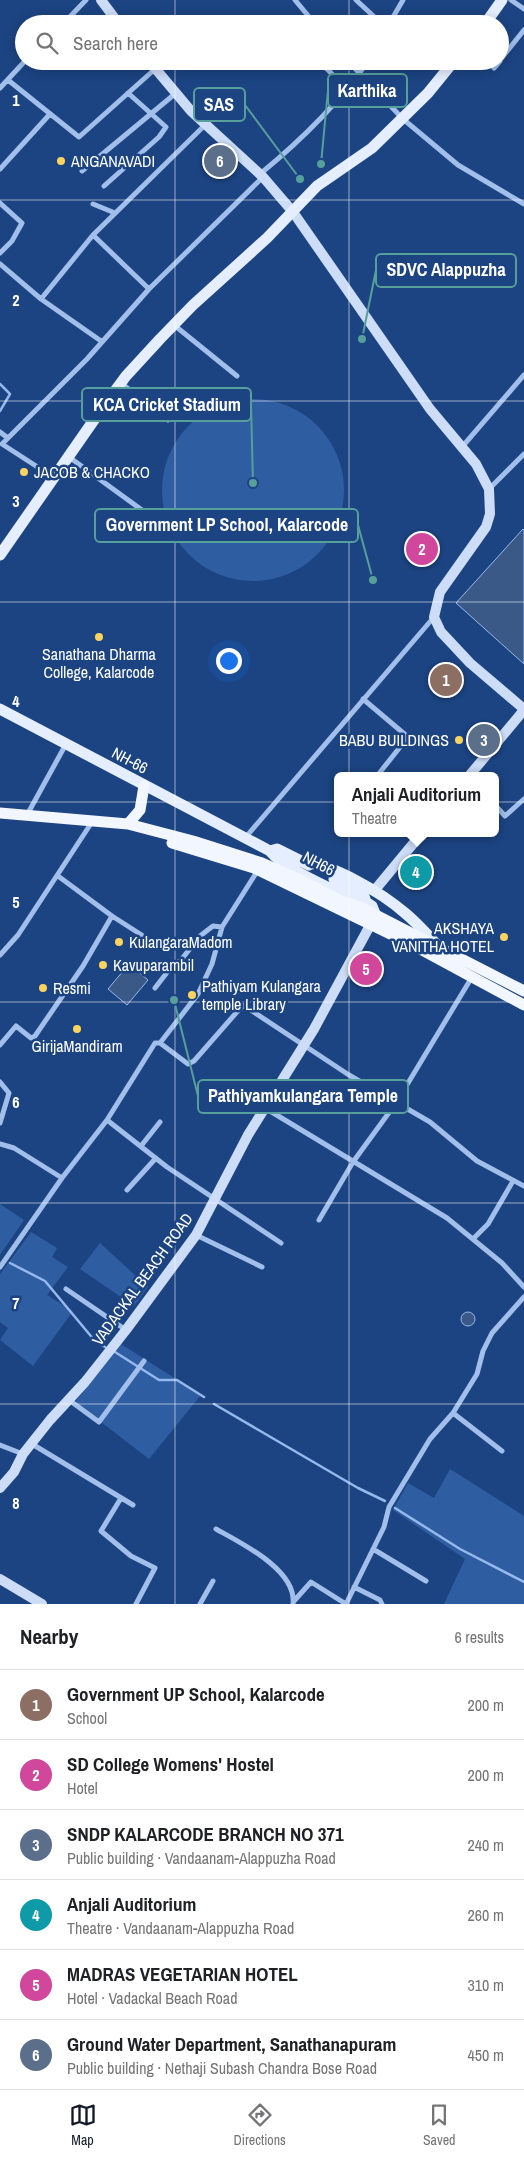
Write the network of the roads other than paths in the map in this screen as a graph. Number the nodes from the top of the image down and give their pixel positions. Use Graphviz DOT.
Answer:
graph roads {
  1 [pos="86,0"];
  2 [pos="101,0"];
  3 [pos="295,0"];
  4 [pos="356,0"];
  5 [pos="403,0"];
  6 [pos="502,0"];
  7 [pos="511,0"];
  8 [pos="524,9"];
  9 [pos="72,15"];
  10 [pos="112,15"];
  11 [pos="308,15"];
  12 [pos="372,15"];
  13 [pos="394,15"];
  14 [pos="491,15"];
  15 [pos="524,30"];
  16 [pos="509,49"];
  17 [pos="17,70"];
  18 [pos="148,70"];
  19 [pos="156,70"];
  20 [pos="327,70"];
  21 [pos="356,70"];
  22 [pos="362,70"];
  23 [pos="446,70"];
  24 [pos="359,74"];
  25 [pos="8,80"];
  26 [pos="0,88"];
  27 [pos="347,89"];
  28 [pos="128,93"];
  29 [pos="176,93"];
  30 [pos="50,114"];
  31 [pos="150,114"];
  32 [pos="403,119"];
  33 [pos="205,125"];
  34 [pos="0,170"];
  35 [pos="82,171"];
  36 [pos="261,176"];
  37 [pos="104,186"];
  38 [pos="0,203"];
  39 [pos="93,204"];
  40 [pos="524,204"];
  41 [pos="293,212"];
  42 [pos="115,213"];
  43 [pos="93,235"];
  44 [pos="0,253"];
  45 [pos="0,264"];
  46 [pos="149,289"];
  47 [pos="41,299"];
  48 [pos="174,324"];
  49 [pos="101,341"];
  50 [pos="524,375"];
  51 [pos="237,376"];
  52 [pos="121,383"];
  53 [pos="168,420"];
  54 [pos="0,432"];
  55 [pos="8,438"];
  56 [pos="462,447"];
  57 [pos="524,454"];
  58 [pos="69,457"];
  59 [pos="53,477"];
  60 [pos="489,489"];
  61 [pos="168,530"];
  62 [pos="0,555"];
  63 [pos="434,617"];
  64 [pos="363,698"];
  65 [pos="0,709"];
  66 [pos="524,710"];
  67 [pos="66,743"];
  68 [pos="380,772"];
  69 [pos="472,772"];
  70 [pos="144,786"];
  71 [pos="524,799"];
  72 [pos="499,808"];
  73 [pos="0,813"];
  74 [pos="27,816"];
  75 [pos="92,820"];
  76 [pos="128,824"];
  77 [pos="419,837"];
  78 [pos="245,838"];
  79 [pos="270,851"];
  80 [pos="303,862"];
  81 [pos="259,870"];
  82 [pos="58,876"];
  83 [pos="374,892"];
  84 [pos="366,902"];
  85 [pos="112,916"];
  86 [pos="373,920"];
  87 [pos="222,927"];
  88 [pos="151,941"];
  89 [pos="438,945"];
  90 [pos="0,955"];
  91 [pos="473,977"];
  92 [pos="155,988"];
  93 [pos="524,991"];
  94 [pos="524,1005"];
  95 [pos="160,1043"];
  96 [pos="0,1045"];
  97 [pos="304,1046"];
  98 [pos="0,1082"];
  99 [pos="396,1103"];
  100 [pos="265,1108"];
  101 [pos="107,1120"];
  102 [pos="160,1122"];
  103 [pos="0,1123"];
  104 [pos="0,1144"];
  105 [pos="141,1146"];
  106 [pos="156,1158"];
  107 [pos="353,1162"];
  108 [pos="62,1178"];
  109 [pos="513,1180"];
  110 [pos="524,1186"];
  111 [pos="127,1190"];
  112 [pos="214,1199"];
  113 [pos="319,1220"];
  114 [pos="196,1235"];
  115 [pos="472,1238"];
  116 [pos="281,1243"];
  117 [pos="0,1267"];
  118 [pos="262,1267"];
  119 [pos="524,1287"];
  120 [pos="66,1289"];
  121 [pos="523,1300"];
  122 [pos="126,1330"];
  123 [pos="141,1365"];
  124 [pos="68,1399"];
  125 [pos="453,1413"];
  126 [pos="32,1444"];
  127 [pos="0,1445"];
  128 [pos="502,1450"];
  129 [pos="24,1454"];
  130 [pos="0,1488"];
  131 [pos="121,1498"];
  132 [pos="134,1505"];
  133 [pos="216,1529"];
  134 [pos="373,1549"];
  135 [pos="0,1579"];
  136 [pos="213,1581"];
  137 [pos="426,1581"];
  138 [pos="354,1587"];
  139 [pos="294,1603"];
  140 [pos="42,1604"];
  141 [pos="136,1604"];
  142 [pos="200,1604"];
  143 [pos="346,1604"];
  144 [pos="382,1604"];
  1 -- 9 [label="street"];
  2 -- 10 [label="main road"];
  3 -- 11 [label="street"];
  4 -- 12 [label="street"];
  5 -- 13 [label="street"];
  6 -- 14 [label="main road"];
  7 -- 8 [label="street"];
  15 -- 16 [label="street"];
  17 -- 25 [label="street"];
  18 -- 28 [label="street"];
  19 -- 29 [label="main road"];
  20 -- 27 [label="street"];
  21 -- 24 [label="street"];
  22 -- 24 [label="street"];
  23 -- 32 [label="main road"];
  24 -- 27 [label="street"];
  24 -- 32 [label="street"];
  25 -- 26 [label="street"];
  25 -- 30 [label="street"];
  27 -- 36 [label="street"];
  28 -- 30 [label="street"];
  28 -- 31 [label="street"];
  29 -- 31 [label="street"];
  29 -- 33 [label="main road"];
  30 -- 34 [label="street"];
  31 -- 35 [label="street"];
  31 -- 37 [label="street"];
  32 -- 40 [label="street"];
  32 -- 41 [label="main road"];
  33 -- 36 [label="main road"];
  33 -- 42 [label="street"];
  36 -- 41 [label="main road"];
  36 -- 46 [label="street"];
  38 -- 44 [label="street"];
  39 -- 42 [label="street"];
  41 -- 48 [label="main road"];
  41 -- 56 [label="main road"];
  42 -- 43 [label="street"];
  43 -- 46 [label="street"];
  43 -- 47 [label="street"];
  45 -- 47 [label="street"];
  46 -- 49 [label="street"];
  47 -- 49 [label="street"];
  48 -- 51 [label="street"];
  48 -- 52 [label="main road"];
  49 -- 55 [label="street"];
  50 -- 56 [label="street"];
  52 -- 53 [label="street"];
  52 -- 58 [label="main road"];
  54 -- 55 [label="street"];
  55 -- 59 [label="street"];
  56 -- 60 [label="main road"];
  57 -- 60 [label="street"];
  58 -- 59 [label="main road"];
  58 -- 61 [label="street"];
  59 -- 62 [label="main road"];
  60 -- 63 [label="main road"];
  63 -- 64 [label="street"];
  63 -- 66 [label="main road"];
  64 -- 68 [label="street"];
  64 -- 78 [label="street"];
  65 -- 67 [label="main road, NH-66"];
  66 -- 69 [label="main road"];
  67 -- 70 [label="main road, NH-66"];
  67 -- 74 [label="street"];
  70 -- 76 [label="highway"];
  70 -- 78 [label="main road, NH-66"];
  71 -- 72 [label="street"];
  73 -- 74 [label="highway, NH66"];
  74 -- 75 [label="highway, NH66"];
  75 -- 76 [label="highway, NH66"];
  75 -- 81 [label="highway, NH66"];
  75 -- 82 [label="street"];
  76 -- 86 [label="highway, NH66"];
  77 -- 83 [label="main road"];
  78 -- 79 [label="main road, NH66"];
  79 -- 80 [label="main road"];
  79 -- 84 [label="main road, NH66"];
  80 -- 83 [label="main road"];
  80 -- 84 [label="main road"];
  81 -- 86 [label="highway, NH66"];
  81 -- 87 [label="street"];
  82 -- 85 [label="street"];
  82 -- 90 [label="street"];
  83 -- 89 [label="main road"];
  84 -- 86 [label="main road"];
  85 -- 88 [label="street"];
  85 -- 96 [label="street"];
  86 -- 89 [label="highway, NH66"];
  86 -- 91 [label="highway, NH66"];
  86 -- 97 [label="main road, VADACKAL BEACH ROAD"];
  87 -- 92 [label="street"];
  87 -- 95 [label="street"];
  89 -- 93 [label="highway, NH66"];
  91 -- 94 [label="highway, NH66"];
  91 -- 99 [label="street"];
  95 -- 97 [label="street"];
  95 -- 101 [label="street"];
  97 -- 99 [label="street"];
  97 -- 100 [label="main road, VADACKAL BEACH ROAD"];
  98 -- 103 [label="street"];
  99 -- 107 [label="street"];
  99 -- 109 [label="street"];
  100 -- 107 [label="street"];
  100 -- 112 [label="main road, VADACKAL BEACH ROAD"];
  101 -- 105 [label="street"];
  101 -- 108 [label="street"];
  102 -- 105 [label="street"];
  104 -- 108 [label="street"];
  105 -- 106 [label="street"];
  106 -- 111 [label="street"];
  106 -- 112 [label="street"];
  107 -- 113 [label="street"];
  107 -- 115 [label="street"];
  108 -- 117 [label="street"];
  109 -- 110 [label="street"];
  109 -- 115 [label="street"];
  112 -- 114 [label="main road, VADACKAL BEACH ROAD"];
  112 -- 116 [label="street"];
  114 -- 118 [label="street"];
  114 -- 122 [label="main road, VADACKAL BEACH ROAD"];
  115 -- 119 [label="street"];
  120 -- 122 [label="street"];
  121 -- 125 [label="street"];
  122 -- 124 [label="main road, VADACKAL BEACH ROAD"];
  123 -- 124 [label="street"];
  124 -- 126 [label="main road, VADACKAL BEACH ROAD"];
  125 -- 128 [label="street"];
  125 -- 134 [label="street"];
  126 -- 129 [label="main road, VADACKAL BEACH ROAD"];
  126 -- 131 [label="street"];
  127 -- 129 [label="street"];
  129 -- 130 [label="main road, VADACKAL BEACH ROAD"];
  131 -- 132 [label="street"];
  131 -- 141 [label="street"];
  133 -- 139 [label="street"];
  134 -- 137 [label="street"];
  134 -- 138 [label="street"];
  135 -- 140 [label="main road"];
  136 -- 142 [label="street"];
  138 -- 143 [label="street"];
  138 -- 144 [label="street"];
  139 -- 143 [label="street"];
}
